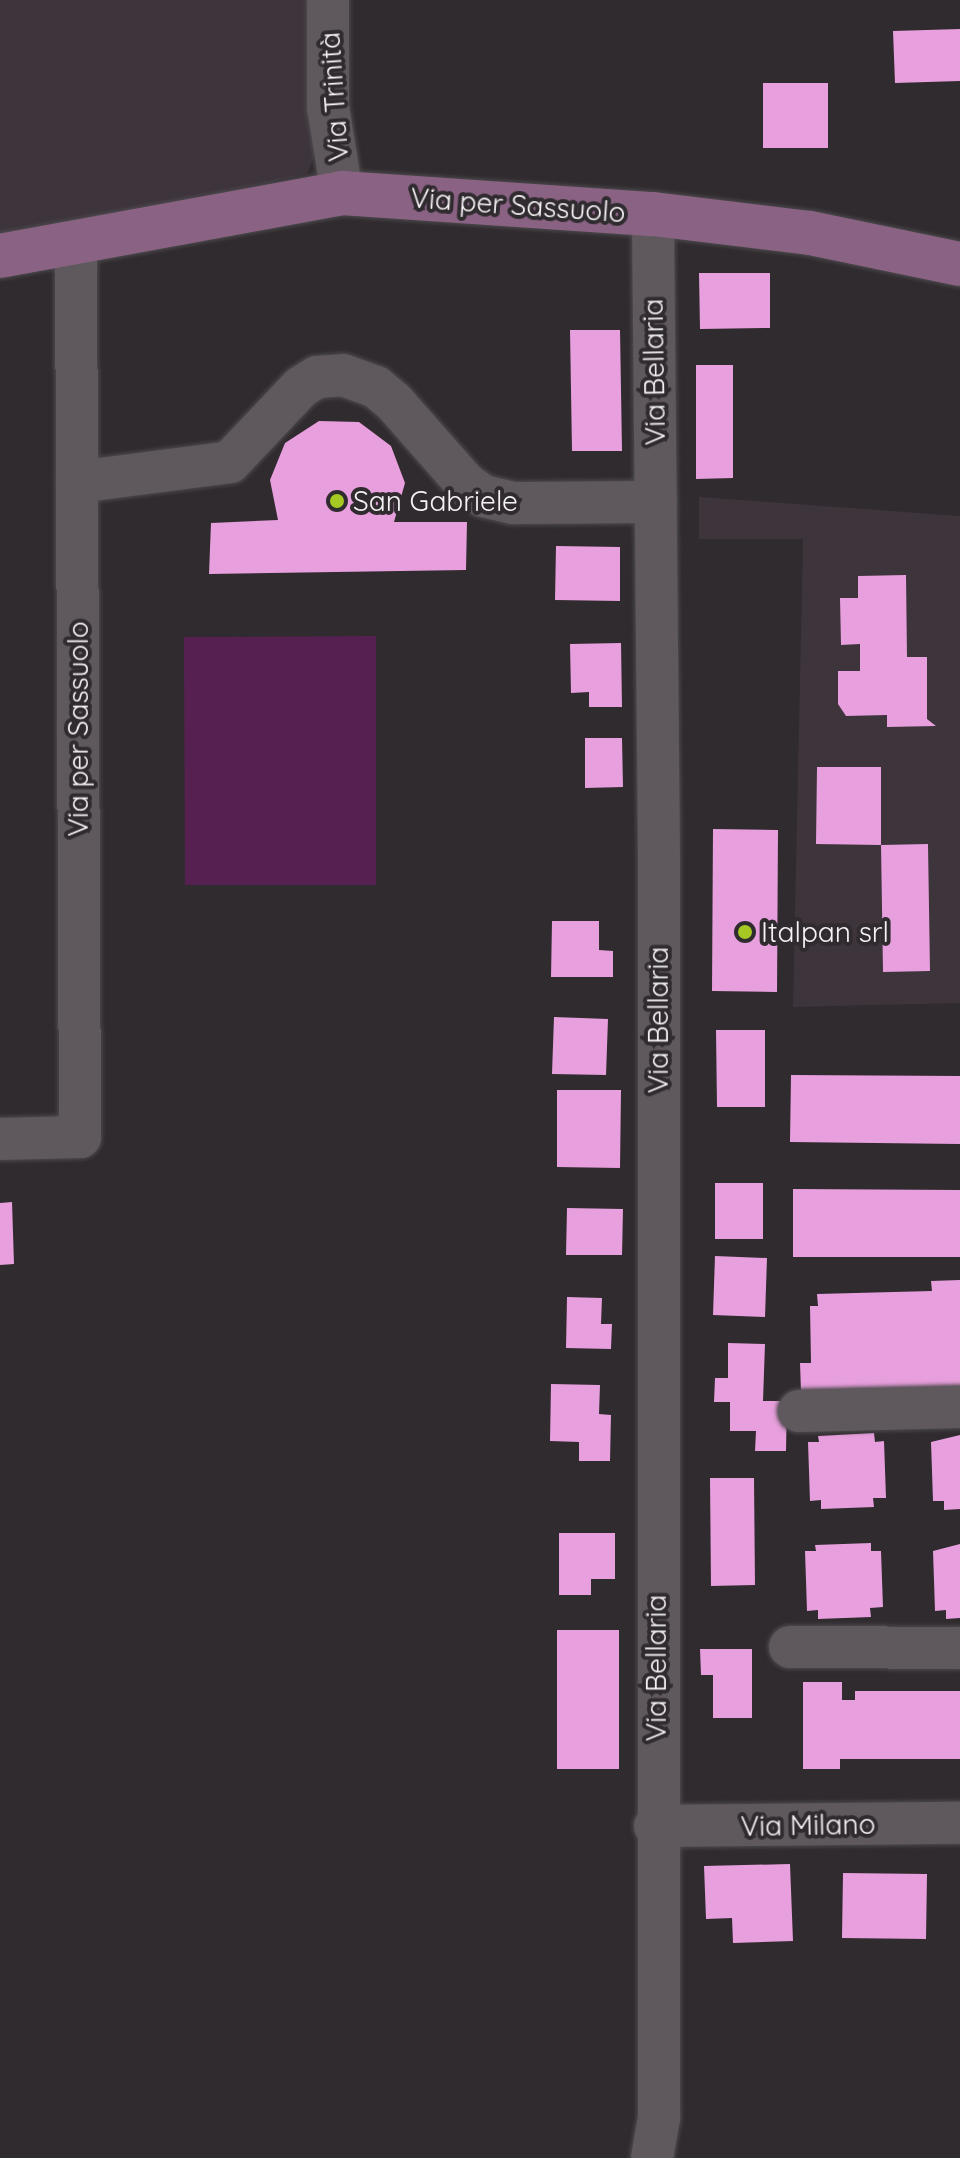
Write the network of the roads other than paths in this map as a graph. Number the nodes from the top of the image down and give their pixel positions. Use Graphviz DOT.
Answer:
graph roads {
  1 [pos="328,0"];
  2 [pos="342,193"];
  3 [pos="653,214"];
  4 [pos="76,241"];
  5 [pos="0,256"];
  6 [pos="960,264"];
  7 [pos="77,482"];
  8 [pos="656,502"];
  9 [pos="0,1139"];
  10 [pos="960,1407"];
  11 [pos="799,1411"];
  12 [pos="790,1647"];
  13 [pos="960,1648"];
  14 [pos="960,1823"];
  15 [pos="655,1826"];
  16 [pos="652,2158"];
  1 -- 2 [label="street, Via Trinità"];
  2 -- 3 [label="main road, Via per Sassuolo"];
  2 -- 4 [label="main road, Via per Sassuolo"];
  3 -- 6 [label="main road, Via per Sassuolo"];
  3 -- 8 [label="street, Via Bellaria"];
  4 -- 5 [label="main road, Via per Sassuolo"];
  4 -- 7 [label="street, Via per Sassuolo"];
  7 -- 8 [label="street"];
  7 -- 9 [label="street, Via per Sassuolo"];
  8 -- 15 [label="street, Via Bellaria"];
  10 -- 11 [label="street"];
  12 -- 13 [label="street"];
  14 -- 15 [label="street, Via Milano"];
  15 -- 16 [label="street, Via Bellaria"];
}
